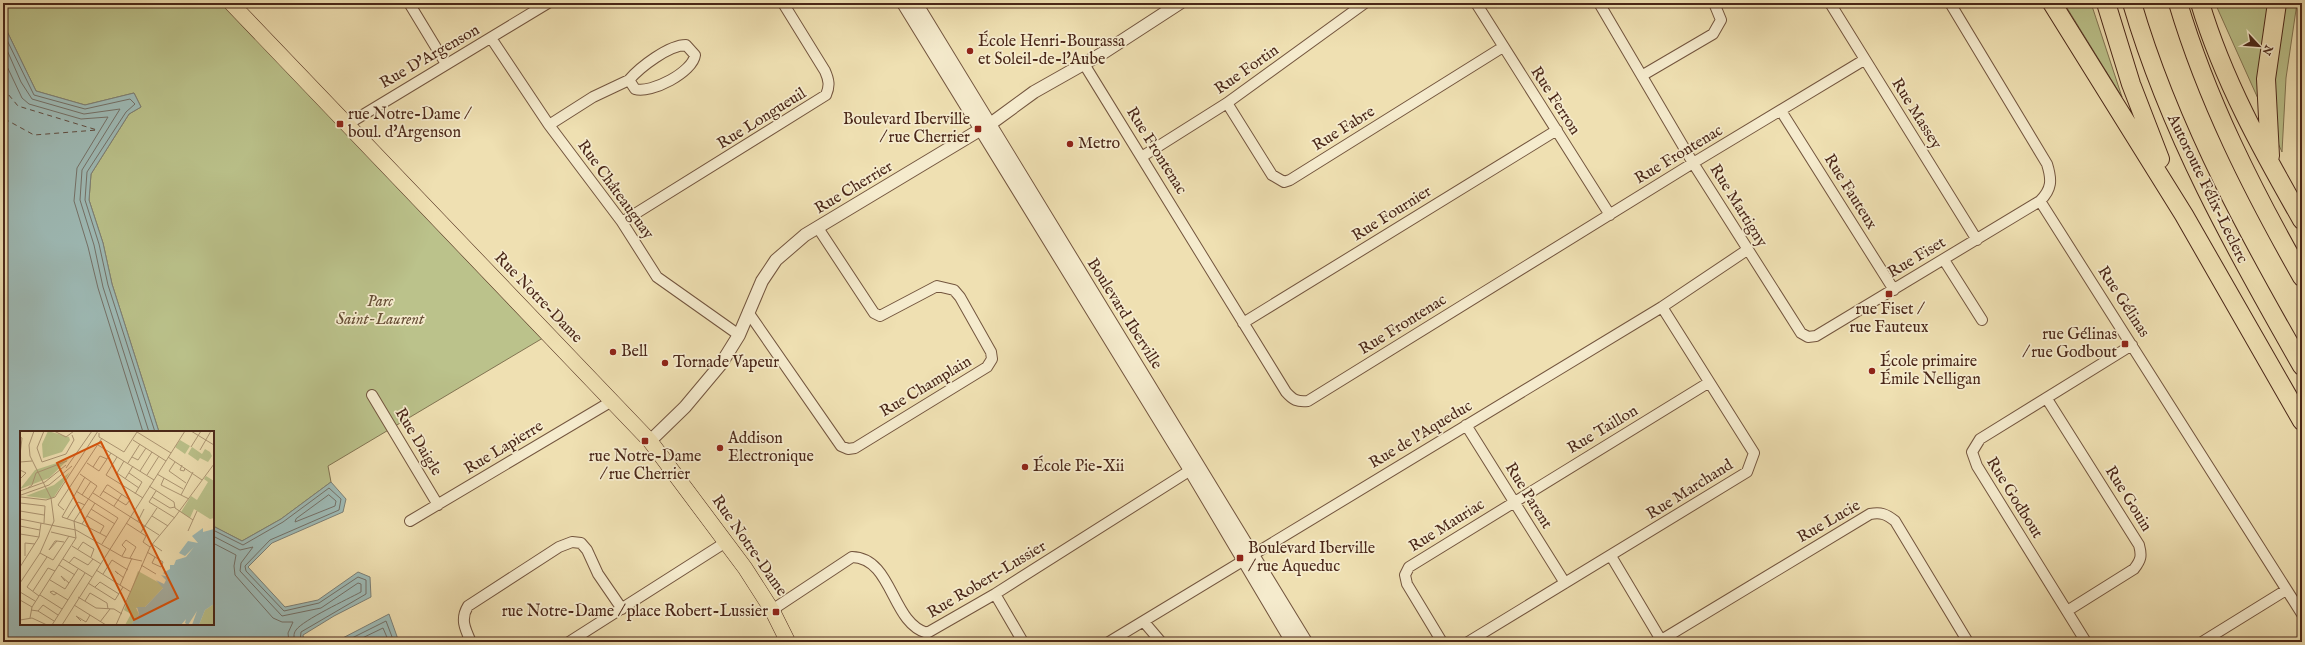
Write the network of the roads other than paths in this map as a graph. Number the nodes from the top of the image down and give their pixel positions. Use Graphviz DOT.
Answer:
graph roads {
  1 [pos="230,3"];
  2 [pos="409,3"];
  3 [pos="548,3"];
  4 [pos="783,3"];
  5 [pos="903,3"];
  6 [pos="916,3"];
  7 [pos="1180,3"];
  8 [pos="1365,3"];
  9 [pos="1476,3"];
  10 [pos="1599,3"];
  11 [pos="1714,3"];
  12 [pos="1830,3"];
  13 [pos="1950,3"];
  14 [pos="2052,3"];
  15 [pos="2106,3"];
  16 [pos="2132,3"];
  17 [pos="2178,3"];
  18 [pos="2200,3"];
  19 [pos="2277,3"];
  20 [pos="491,38"];
  21 [pos="1503,47"];
  22 [pos="1864,60"];
  23 [pos="446,64"];
  24 [pos="1084,64"];
  25 [pos="1643,76"];
  26 [pos="629,80"];
  27 [pos="1227,103"];
  28 [pos="1781,111"];
  29 [pos="348,124"];
  30 [pos="549,125"];
  31 [pos="985,127"];
  32 [pos="1557,130"];
  33 [pos="1143,156"];
  34 [pos="1694,162"];
  35 [pos="2270,163"];
  36 [pos="2040,201"];
  37 [pos="1610,215"];
  38 [pos="2184,215"];
  39 [pos="2302,220"];
  40 [pos="622,222"];
  41 [pos="818,228"];
  42 [pos="1977,240"];
  43 [pos="1747,250"];
  44 [pos="1944,260"];
  45 [pos="2302,277"];
  46 [pos="1894,290"];
  47 [pos="1662,307"];
  48 [pos="748,312"];
  49 [pos="1982,320"];
  50 [pos="1243,323"];
  51 [pos="738,335"];
  52 [pos="1808,337"];
  53 [pos="2132,345"];
  54 [pos="2302,366"];
  55 [pos="1708,383"];
  56 [pos="372,395"];
  57 [pos="2047,399"];
  58 [pos="612,401"];
  59 [pos="2302,421"];
  60 [pos="1466,425"];
  61 [pos="650,441"];
  62 [pos="1194,468"];
  63 [pos="1513,502"];
  64 [pos="438,505"];
  65 [pos="410,521"];
  66 [pos="726,542"];
  67 [pos="1611,556"];
  68 [pos="1248,558"];
  69 [pos="1565,583"];
  70 [pos="2286,590"];
  71 [pos="995,594"];
  72 [pos="622,609"];
  73 [pos="772,610"];
  74 [pos="2067,612"];
  75 [pos="2302,614"];
  76 [pos="1144,622"];
  77 [pos="1660,641"];
  78 [pos="471,642"];
  79 [pos="569,642"];
  80 [pos="788,642"];
  81 [pos="1023,642"];
  82 [pos="1109,642"];
  83 [pos="1161,642"];
  84 [pos="1292,642"];
  85 [pos="1306,642"];
  86 [pos="1442,642"];
  87 [pos="1468,642"];
  88 [pos="1968,642"];
  89 [pos="2086,642"];
  90 [pos="2202,642"];
  1 -- 29 [label="main road, Rue Notre-Dame"];
  2 -- 23 [label="street"];
  3 -- 20 [label="street, Rue D'Argenson"];
  4 -- 40 [label="street, Rue Longueuil"];
  5 -- 31 [label="street, Boulevard Iberville"];
  6 -- 31 [label="street, Boulevard Iberville"];
  7 -- 24 [label="street, Rue Cherrier"];
  8 -- 27 [label="street, Rue Fortin"];
  9 -- 21 [label="street, Rue Ferron"];
  10 -- 25 [label="street, Rue Martigny"];
  11 -- 25 [label="street"];
  12 -- 22 [label="street, Rue Massey"];
  13 -- 36 [label="street"];
  14 -- 38 [label="highway"];
  15 -- 38 [label="highway"];
  16 -- 54 [label="highway, Autoroute Félix-Leclerc"];
  17 -- 45 [label="highway"];
  18 -- 35 [label="highway"];
  19 -- 35 [label="highway"];
  20 -- 23 [label="street, Rue D'Argenson"];
  20 -- 30 [label="street, Rue Châteauguay"];
  21 -- 27 [label="street, Rue Fabre"];
  21 -- 32 [label="street, Rue Ferron"];
  22 -- 28 [label="street, Rue Frontenac"];
  22 -- 42 [label="street, Rue Massey"];
  23 -- 29 [label="street, Rue D'Argenson"];
  24 -- 31 [label="street, Rue Cherrier"];
  24 -- 33 [label="street, Rue Frontenac"];
  25 -- 34 [label="street, Rue Martigny"];
  26 -- 26 [label="street"];
  26 -- 30 [label="street"];
  27 -- 33 [label="street, Rue Fortin"];
  28 -- 34 [label="street, Rue Frontenac"];
  28 -- 46 [label="street, Rue Fauteux"];
  29 -- 58 [label="main road, Rue Notre-Dame"];
  30 -- 40 [label="street, Rue Châteauguay"];
  31 -- 41 [label="street, Rue Cherrier"];
  31 -- 62 [label="street, Boulevard Iberville"];
  32 -- 37 [label="street, Rue Ferron"];
  32 -- 50 [label="street, Rue Fournier"];
  33 -- 50 [label="street, Rue Frontenac"];
  34 -- 37 [label="street, Rue Frontenac"];
  34 -- 43 [label="street, Rue Martigny"];
  35 -- 39 [label="highway"];
  36 -- 42 [label="street, Rue Fiset"];
  36 -- 53 [label="street, Rue Gélinas"];
  37 -- 50 [label="street, Rue Frontenac"];
  38 -- 59 [label="highway"];
  40 -- 51 [label="street, Rue Châteauguay"];
  41 -- 48 [label="street, Rue Cherrier"];
  41 -- 48 [label="street, Rue Champlain"];
  42 -- 44 [label="street, Rue Fiset"];
  43 -- 47 [label="street, Rue de l'Aqueduc"];
  43 -- 52 [label="street, Rue Martigny"];
  44 -- 46 [label="street, Rue Fiset"];
  44 -- 49 [label="street"];
  46 -- 52 [label="street, Rue Fiset"];
  47 -- 55 [label="street, Rue Marchand"];
  47 -- 60 [label="street, Rue de l'Aqueduc"];
  48 -- 51 [label="street, Rue Cherrier"];
  51 -- 61 [label="street, Rue Cherrier"];
  53 -- 57 [label="street, Rue Godbout"];
  53 -- 70 [label="street, Rue Gélinas"];
  55 -- 63 [label="street, Rue Taillon"];
  55 -- 67 [label="street, Rue Marchand"];
  56 -- 64 [label="street, Rue Daigle"];
  57 -- 74 [label="street, Rue Gouin"];
  57 -- 74 [label="street, Rue Godbout"];
  58 -- 61 [label="main road, Rue Notre-Dame"];
  58 -- 64 [label="street, Rue Lapierre"];
  60 -- 63 [label="street, Rue Parent"];
  60 -- 68 [label="street, Rue de l'Aqueduc"];
  61 -- 66 [label="main road, Rue Notre-Dame"];
  62 -- 68 [label="street, Boulevard Iberville"];
  62 -- 71 [label="street, Rue Robert-Lussier"];
  63 -- 69 [label="street, Rue Parent"];
  63 -- 86 [label="street, Rue Mauriac"];
  64 -- 65 [label="street, Rue Lapierre"];
  66 -- 72 [label="street"];
  66 -- 73 [label="main road, Rue Notre-Dame"];
  67 -- 69 [label="street, Rue Marchand"];
  67 -- 77 [label="street"];
  68 -- 76 [label="street, Rue de l'Aqueduc"];
  68 -- 84 [label="street, Boulevard Iberville"];
  68 -- 85 [label="street, Boulevard Iberville"];
  69 -- 87 [label="street"];
  70 -- 75 [label="street, Rue Gélinas"];
  70 -- 90 [label="street"];
  71 -- 73 [label="street, Rue Robert-Lussier"];
  71 -- 81 [label="street"];
  72 -- 78 [label="street"];
  72 -- 79 [label="street"];
  73 -- 80 [label="main road, Rue Notre-Dame"];
  74 -- 89 [label="street, Rue Godbout"];
  76 -- 82 [label="street, Rue de l'Aqueduc"];
  76 -- 83 [label="street"];
  77 -- 88 [label="street, Rue Lucie"];
}
